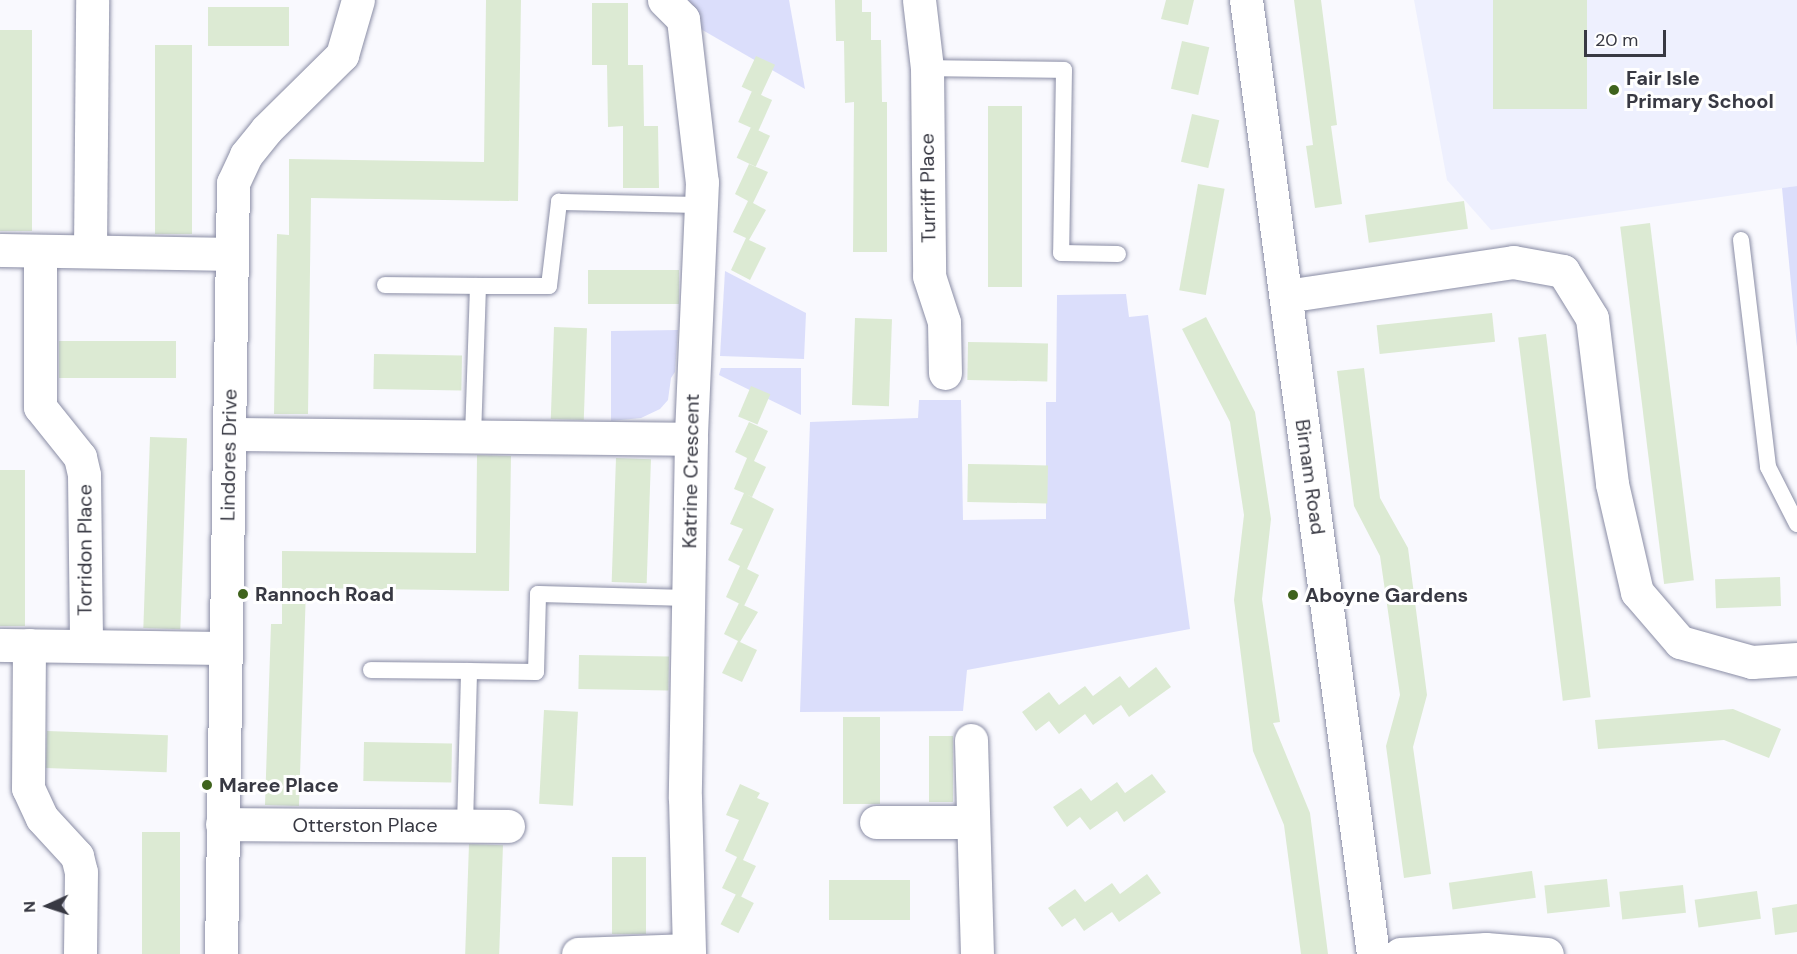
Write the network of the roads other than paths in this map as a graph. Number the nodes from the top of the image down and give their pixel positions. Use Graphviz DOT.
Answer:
graph roads {
  1 [pos="92,0"];
  2 [pos="358,0"];
  3 [pos="664,0"];
  4 [pos="919,0"];
  5 [pos="1246,0"];
  6 [pos="927,68"];
  7 [pos="701,205"];
  8 [pos="1741,240"];
  9 [pos="0,250"];
  10 [pos="90,251"];
  11 [pos="40,252"];
  12 [pos="232,254"];
  13 [pos="1118,254"];
  14 [pos="385,285"];
  15 [pos="478,286"];
  16 [pos="1286,296"];
  17 [pos="945,373"];
  18 [pos="230,434"];
  19 [pos="473,436"];
  20 [pos="691,439"];
  21 [pos="1797,524"];
  22 [pos="689,598"];
  23 [pos="14,645"];
  24 [pos="86,646"];
  25 [pos="224,648"];
  26 [pos="1797,659"];
  27 [pos="372,670"];
  28 [pos="469,670"];
  29 [pos="972,740"];
  30 [pos="876,822"];
  31 [pos="974,822"];
  32 [pos="222,824"];
  33 [pos="465,826"];
  34 [pos="508,826"];
  35 [pos="688,952"];
  36 [pos="80,954"];
  37 [pos="221,954"];
  38 [pos="578,954"];
  39 [pos="977,954"];
  40 [pos="1373,954"];
  41 [pos="1400,954"];
  42 [pos="1547,954"];
  1 -- 10 [label="street"];
  2 -- 12 [label="street, Lindores Drive"];
  3 -- 7 [label="street, Katrine Crescent"];
  4 -- 6 [label="street, Turriff Place"];
  5 -- 16 [label="street, Birnam Road"];
  6 -- 13 [label="lane"];
  6 -- 17 [label="street, Turriff Place"];
  7 -- 15 [label="lane"];
  7 -- 20 [label="street, Katrine Crescent"];
  8 -- 21 [label="lane"];
  9 -- 11 [label="street"];
  10 -- 11 [label="street"];
  10 -- 12 [label="street"];
  11 -- 24 [label="street, Torridon Place"];
  12 -- 18 [label="street, Lindores Drive"];
  14 -- 15 [label="lane"];
  15 -- 19 [label="lane"];
  16 -- 26 [label="street"];
  16 -- 40 [label="street, Birnam Road"];
  18 -- 19 [label="street"];
  18 -- 25 [label="street, Lindores Drive"];
  19 -- 20 [label="street"];
  20 -- 22 [label="street, Katrine Crescent"];
  22 -- 28 [label="lane"];
  22 -- 35 [label="street, Katrine Crescent"];
  23 -- 24 [label="street"];
  23 -- 36 [label="street"];
  24 -- 25 [label="street"];
  25 -- 32 [label="street, Lindores Drive"];
  27 -- 28 [label="lane"];
  28 -- 33 [label="lane"];
  29 -- 31 [label="street"];
  30 -- 31 [label="street"];
  31 -- 39 [label="street"];
  32 -- 33 [label="street, Otterston Place"];
  32 -- 37 [label="street, Lindores Drive"];
  33 -- 34 [label="street, Otterston Place"];
  35 -- 38 [label="street, Katrine Crescent"];
  41 -- 42 [label="street"];
}
